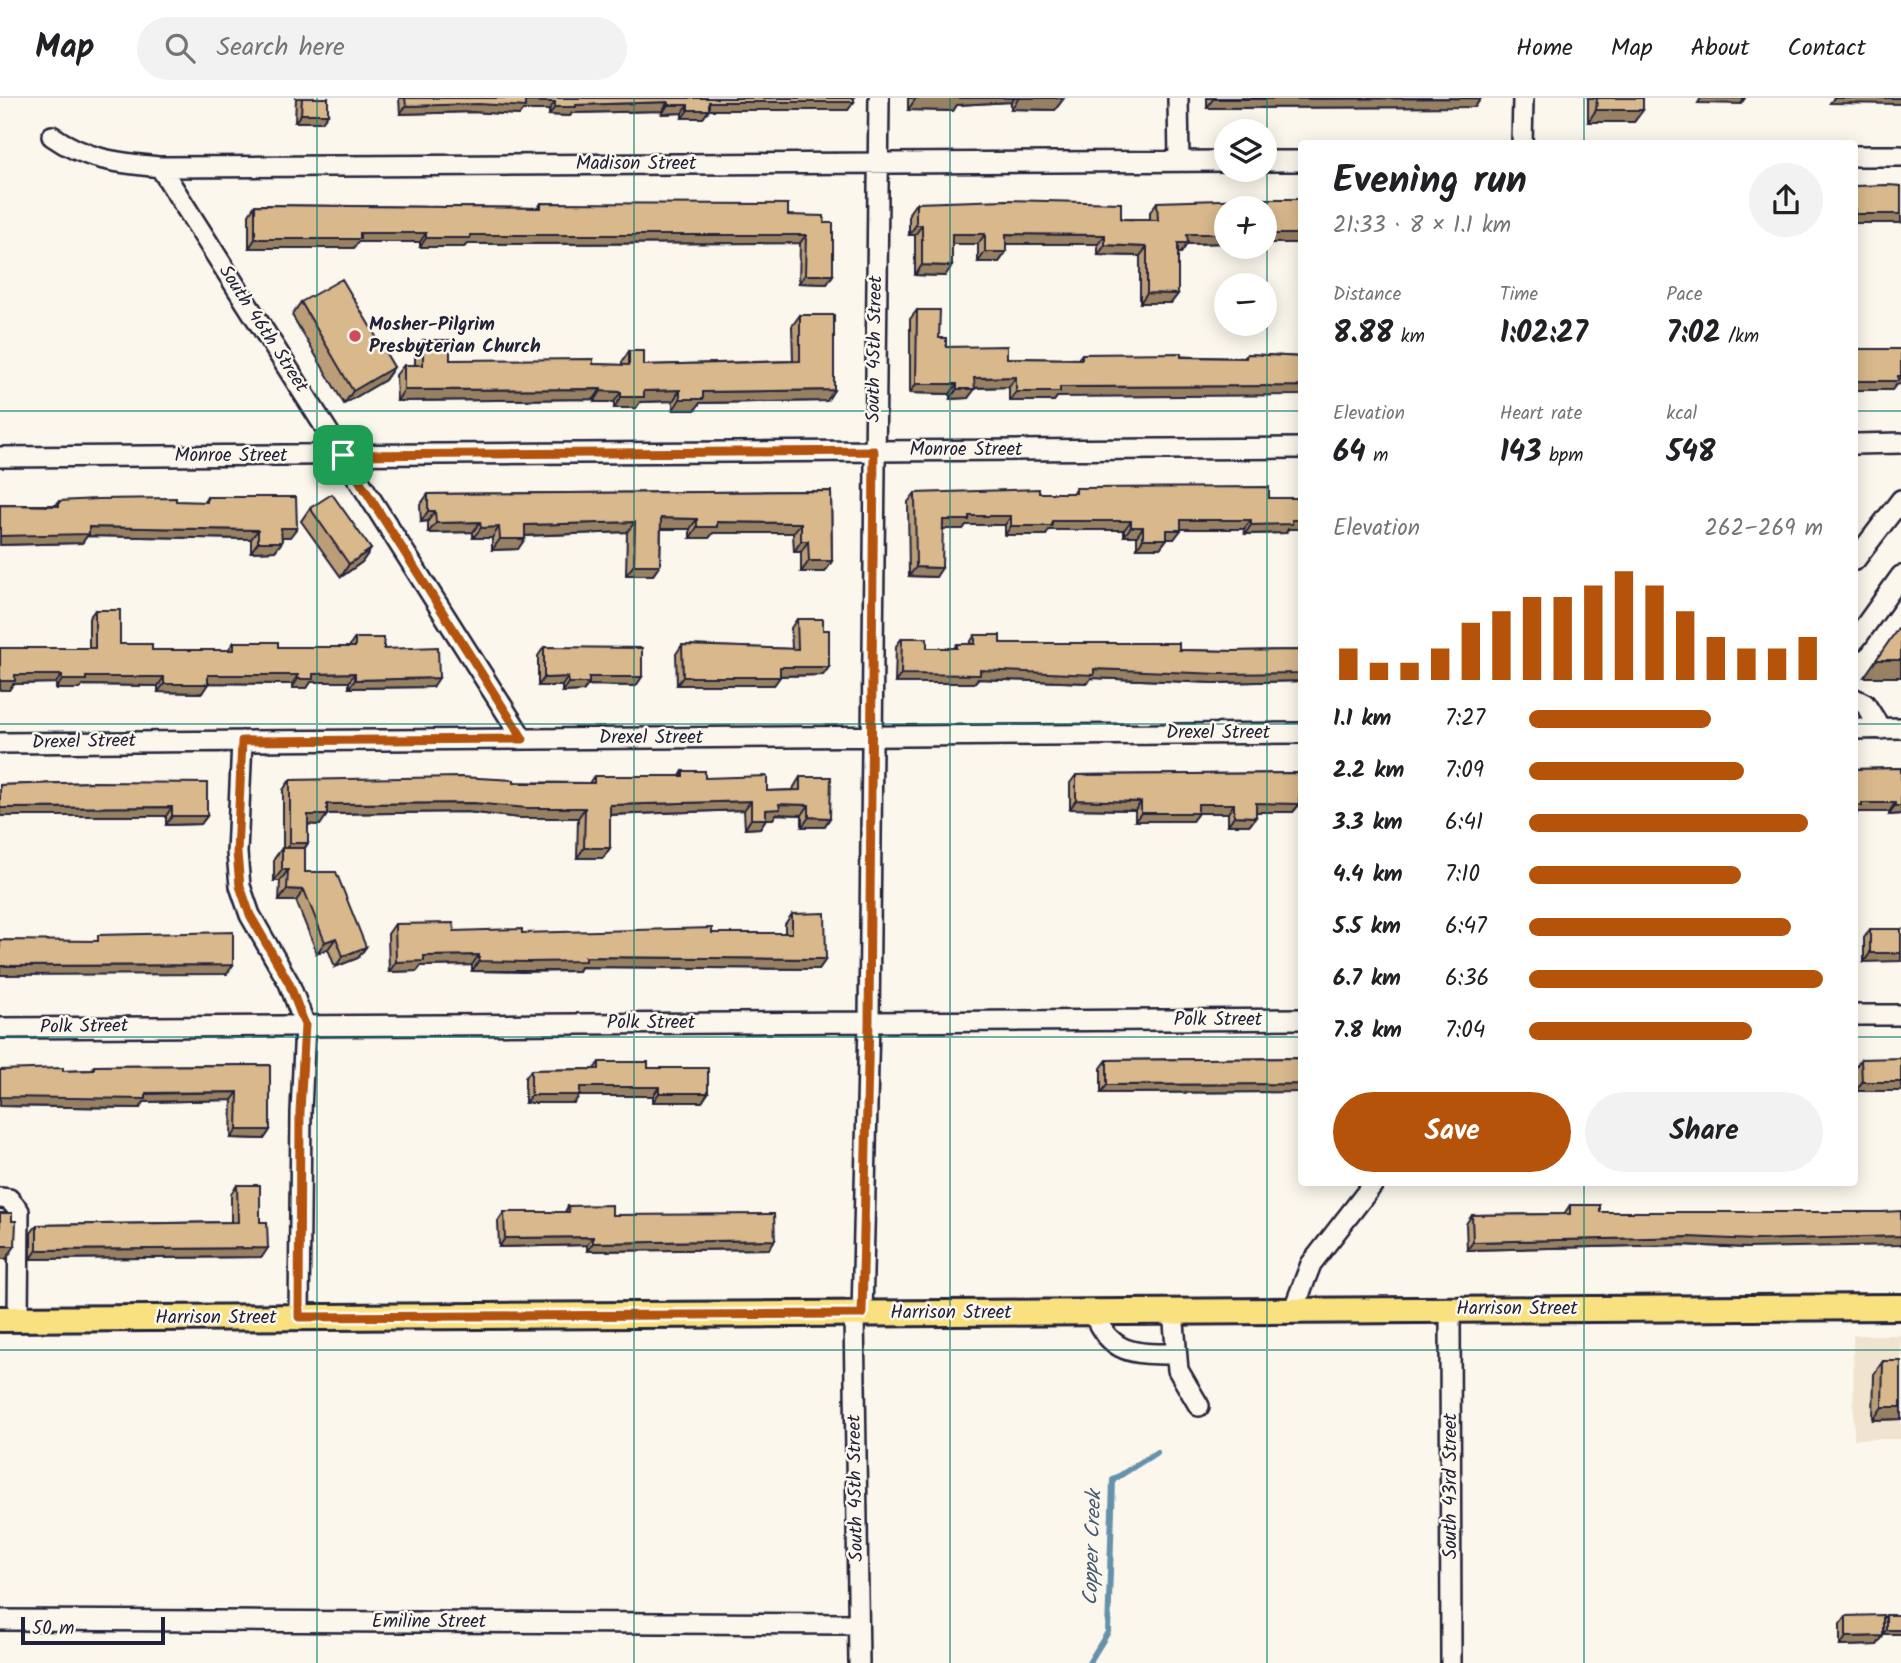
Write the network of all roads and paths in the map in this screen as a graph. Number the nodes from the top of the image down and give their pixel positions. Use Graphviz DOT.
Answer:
graph roads {
  1 [pos="879,98"];
  2 [pos="1178,98"];
  3 [pos="1523,98"];
  4 [pos="52,136"];
  5 [pos="1521,140"];
  6 [pos="1858,156"];
  7 [pos="1901,156"];
  8 [pos="1214,161"];
  9 [pos="1277,161"];
  10 [pos="1298,161"];
  11 [pos="1179,162"];
  12 [pos="878,163"];
  13 [pos="160,167"];
  14 [pos="1901,443"];
  15 [pos="1858,444"];
  16 [pos="1298,448"];
  17 [pos="874,451"];
  18 [pos="343,455"];
  19 [pos="0,457"];
  20 [pos="1901,500"];
  21 [pos="1858,556"];
  22 [pos="1901,576"];
  23 [pos="1858,636"];
  24 [pos="1858,700"];
  25 [pos="1901,728"];
  26 [pos="1858,729"];
  27 [pos="1881,729"];
  28 [pos="1298,733"];
  29 [pos="872,736"];
  30 [pos="523,739"];
  31 [pos="242,741"];
  32 [pos="0,743"];
  33 [pos="1858,1015"];
  34 [pos="1901,1015"];
  35 [pos="1298,1019"];
  36 [pos="869,1022"];
  37 [pos="305,1025"];
  38 [pos="0,1028"];
  39 [pos="1372,1186"];
  40 [pos="0,1198"];
  41 [pos="1901,1307"];
  42 [pos="1450,1310"];
  43 [pos="1173,1311"];
  44 [pos="1293,1311"];
  45 [pos="1093,1312"];
  46 [pos="858,1314"];
  47 [pos="299,1317"];
  48 [pos="9,1319"];
  49 [pos="1176,1354"];
  50 [pos="1199,1406"];
  51 [pos="0,1620"];
  52 [pos="858,1624"];
  53 [pos="859,1663"];
  54 [pos="1451,1663"];
  1 -- 12 [label="street, South 45th Street"];
  2 -- 11 [label="street"];
  3 -- 5 [label="street"];
  4 -- 13 [label="street, Madison Street"];
  6 -- 7 [label="street"];
  8 -- 11 [label="street, Madison Street"];
  9 -- 10 [label="street"];
  11 -- 12 [label="street, Madison Street"];
  12 -- 13 [label="street, Madison Street"];
  12 -- 17 [label="street, South 45th Street"];
  13 -- 18 [label="street, South 46th Street"];
  14 -- 15 [label="street"];
  16 -- 17 [label="street, Monroe Street"];
  17 -- 18 [label="street, Monroe Street"];
  17 -- 29 [label="street, South 45th Street"];
  18 -- 19 [label="street, Monroe Street"];
  18 -- 30 [label="street, South 46th Street"];
  20 -- 21 [label="street"];
  22 -- 23 [label="street"];
  24 -- 27 [label="street"];
  25 -- 27 [label="street"];
  26 -- 27 [label="street"];
  28 -- 29 [label="street, Drexel Street"];
  29 -- 30 [label="street, Drexel Street"];
  29 -- 36 [label="street, South 45th Street"];
  30 -- 31 [label="street, Drexel Street"];
  31 -- 32 [label="street, Drexel Street"];
  31 -- 37 [label="street"];
  33 -- 34 [label="street"];
  35 -- 36 [label="street, Polk Street"];
  36 -- 37 [label="street, Polk Street"];
  36 -- 46 [label="street, South 45th Street"];
  37 -- 38 [label="street, Polk Street"];
  37 -- 47 [label="street"];
  39 -- 44 [label="street"];
  40 -- 48 [label="street"];
  41 -- 42 [label="main road, Harrison Street"];
  42 -- 44 [label="main road, Harrison Street"];
  42 -- 54 [label="street, South 43rd Street"];
  43 -- 44 [label="main road, Harrison Street"];
  43 -- 45 [label="main road, Harrison Street"];
  43 -- 49 [label="street"];
  45 -- 46 [label="main road, Harrison Street"];
  45 -- 49 [label="street"];
  46 -- 47 [label="main road, Harrison Street"];
  46 -- 52 [label="street, South 45th Street"];
  47 -- 48 [label="main road, Harrison Street"];
  49 -- 50 [label="street"];
  51 -- 52 [label="street, Emiline Street"];
  52 -- 53 [label="street, South 45th Street"];
}
